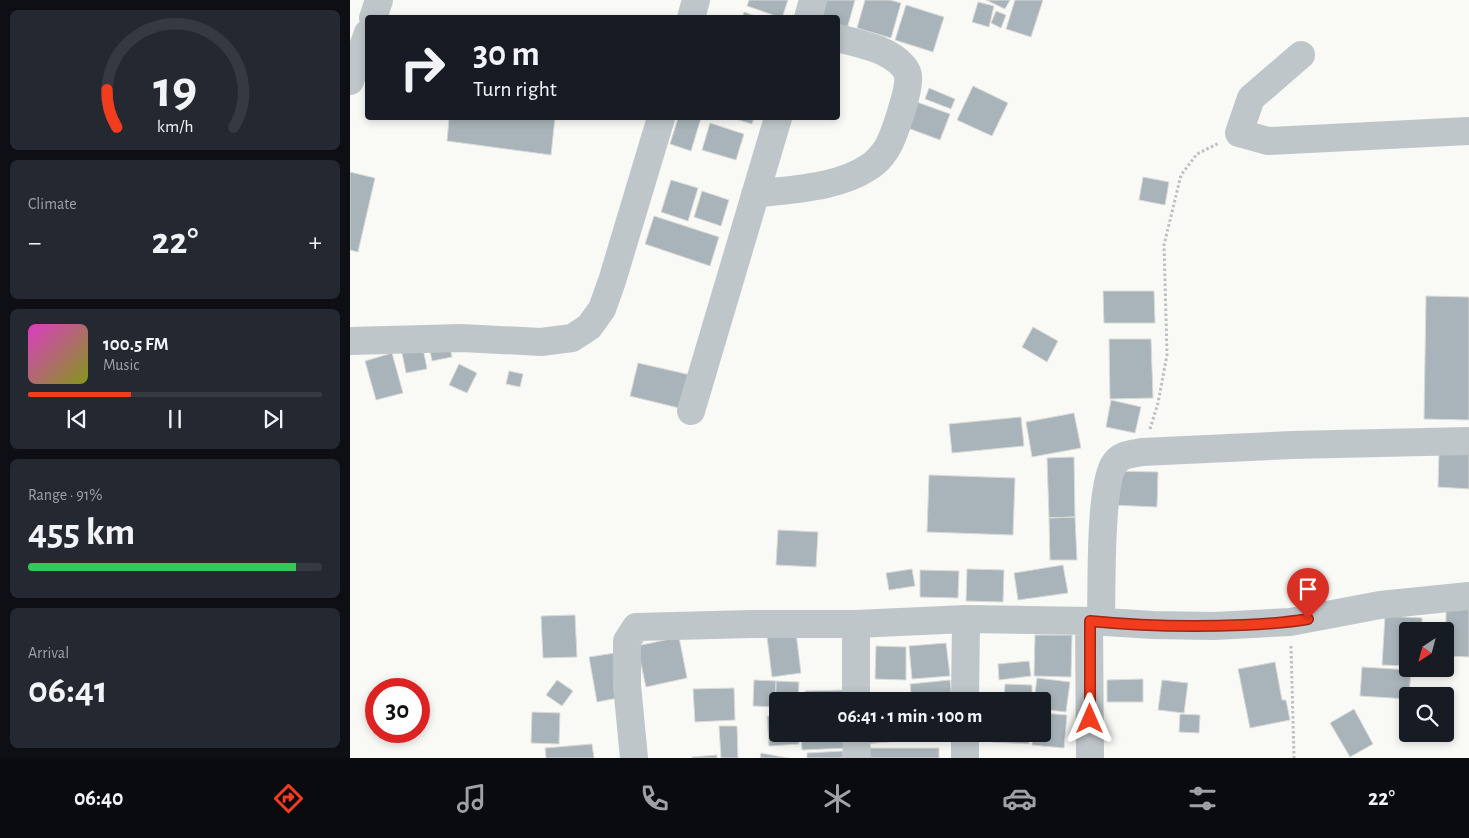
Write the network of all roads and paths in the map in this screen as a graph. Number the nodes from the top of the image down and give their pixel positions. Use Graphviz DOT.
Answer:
graph roads {
  1 [pos="379,0"];
  2 [pos="696,0"];
  3 [pos="813,0"];
  4 [pos="374,15"];
  5 [pos="692,15"];
  6 [pos="809,15"];
  7 [pos="840,39"];
  8 [pos="365,41"];
  9 [pos="1302,55"];
  10 [pos="350,81"];
  11 [pos="660,120"];
  12 [pos="777,120"];
  13 [pos="1469,131"];
  14 [pos="1239,133"];
  15 [pos="756,194"];
  16 [pos="350,341"];
  17 [pos="691,411"];
  18 [pos="1469,441"];
  19 [pos="1142,452"];
  20 [pos="1469,596"];
  21 [pos="966,619"];
  22 [pos="1095,621"];
  23 [pos="1290,622"];
  24 [pos="856,624"];
  25 [pos="856,692"];
  26 [pos="965,692"];
  27 [pos="856,742"];
  28 [pos="965,742"];
  29 [pos="634,758"];
  30 [pos="857,758"];
  31 [pos="965,758"];
  32 [pos="1090,758"];
  33 [pos="1294,758"];
  1 -- 4 [label="street"];
  2 -- 5 [label="street"];
  3 -- 6 [label="street"];
  7 -- 15 [label="street"];
  8 -- 10 [label="street"];
  9 -- 14 [label="street"];
  11 -- 16 [label="street"];
  12 -- 15 [label="street"];
  13 -- 14 [label="street"];
  14 -- 19 [label="path"];
  15 -- 17 [label="street"];
  18 -- 19 [label="street"];
  19 -- 22 [label="street"];
  20 -- 23 [label="street"];
  21 -- 22 [label="street"];
  21 -- 24 [label="street"];
  21 -- 26 [label="street"];
  22 -- 23 [label="street"];
  22 -- 32 [label="street"];
  23 -- 33 [label="path"];
  24 -- 25 [label="street"];
  24 -- 29 [label="street"];
  27 -- 30 [label="street"];
  28 -- 31 [label="street"];
}
